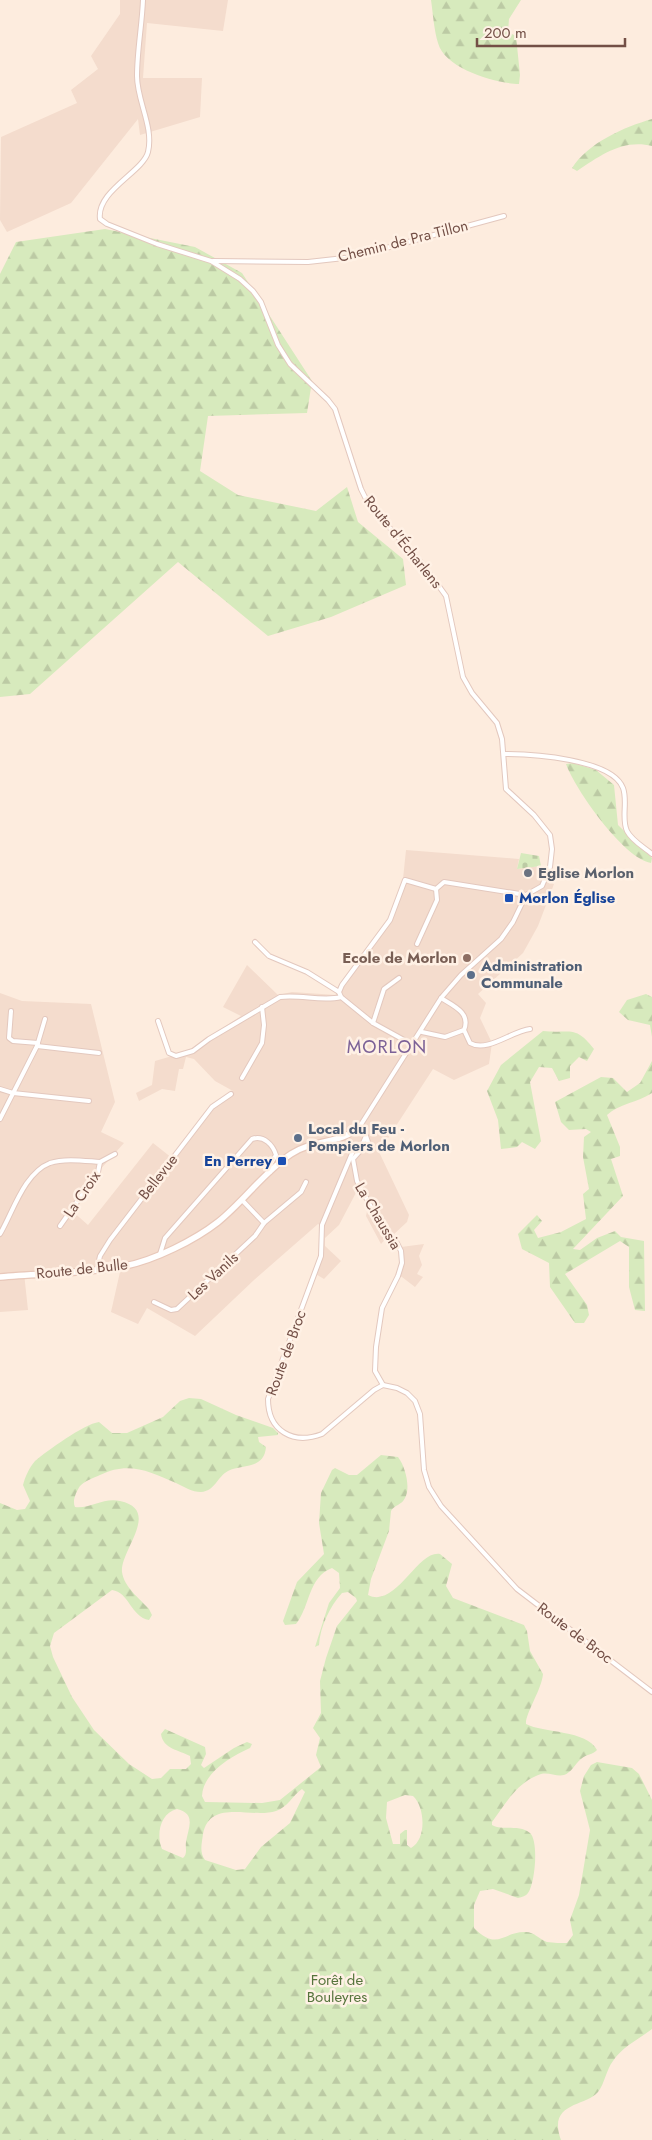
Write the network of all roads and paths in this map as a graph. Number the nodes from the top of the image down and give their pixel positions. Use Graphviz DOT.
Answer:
graph roads {
  1 [pos="143,0"];
  2 [pos="504,216"];
  3 [pos="211,261"];
  4 [pos="505,754"];
  5 [pos="652,854"];
  6 [pos="436,889"];
  7 [pos="526,895"];
  8 [pos="255,942"];
  9 [pos="417,944"];
  10 [pos="399,978"];
  11 [pos="339,992"];
  12 [pos="341,997"];
  13 [pos="441,998"];
  14 [pos="262,1008"];
  15 [pos="11,1011"];
  16 [pos="45,1019"];
  17 [pos="158,1021"];
  18 [pos="373,1023"];
  19 [pos="530,1029"];
  20 [pos="464,1030"];
  21 [pos="422,1032"];
  22 [pos="38,1044"];
  23 [pos="413,1045"];
  24 [pos="99,1053"];
  25 [pos="242,1078"];
  26 [pos="0,1089"];
  27 [pos="13,1093"];
  28 [pos="231,1094"];
  29 [pos="89,1101"];
  30 [pos="0,1119"];
  31 [pos="360,1126"];
  32 [pos="366,1136"];
  33 [pos="115,1154"];
  34 [pos="100,1162"];
  35 [pos="270,1173"];
  36 [pos="306,1182"];
  37 [pos="242,1200"];
  38 [pos="264,1223"];
  39 [pos="60,1226"];
  40 [pos="2,1227"];
  41 [pos="0,1234"];
  42 [pos="160,1254"];
  43 [pos="97,1269"];
  44 [pos="0,1277"];
  45 [pos="154,1302"];
  46 [pos="383,1385"];
  47 [pos="652,1692"];
  1 -- 3 [label="street"];
  2 -- 3 [label="street, Chemin de Pra Tillon"];
  3 -- 4 [label="street, Route d'Écharlens"];
  4 -- 5 [label="street"];
  4 -- 7 [label="street, Route d'Écharlens"];
  6 -- 7 [label="street"];
  6 -- 9 [label="street"];
  6 -- 11 [label="street"];
  7 -- 13 [label="street"];
  8 -- 11 [label="street"];
  10 -- 18 [label="street"];
  11 -- 12 [label="street"];
  12 -- 14 [label="street"];
  12 -- 18 [label="street"];
  13 -- 20 [label="street"];
  13 -- 21 [label="street"];
  14 -- 17 [label="street"];
  14 -- 25 [label="street"];
  15 -- 22 [label="street"];
  16 -- 22 [label="street"];
  18 -- 23 [label="street"];
  19 -- 20 [label="street"];
  20 -- 21 [label="street"];
  21 -- 23 [label="street"];
  22 -- 24 [label="street"];
  22 -- 27 [label="street"];
  23 -- 31 [label="street"];
  26 -- 27 [label="street"];
  27 -- 29 [label="street"];
  27 -- 30 [label="street"];
  28 -- 43 [label="street, Bellevue"];
  31 -- 32 [label="street"];
  31 -- 35 [label="street, Route de Bulle"];
  32 -- 46 [label="street, La Chaussia"];
  32 -- 46 [label="street, Route de Broc"];
  33 -- 34 [label="street, La Croix"];
  34 -- 39 [label="street, La Croix"];
  34 -- 40 [label="street, La Croix"];
  35 -- 37 [label="street, Route de Bulle"];
  35 -- 42 [label="street"];
  36 -- 38 [label="street, Les Vanils"];
  37 -- 38 [label="street"];
  37 -- 42 [label="street, Route de Bulle"];
  38 -- 45 [label="street, Les Vanils"];
  40 -- 41 [label="street, La Croix"];
  42 -- 43 [label="street, Route de Bulle"];
  43 -- 44 [label="street, Route de Bulle"];
  46 -- 47 [label="street, Route de Broc"];
}
